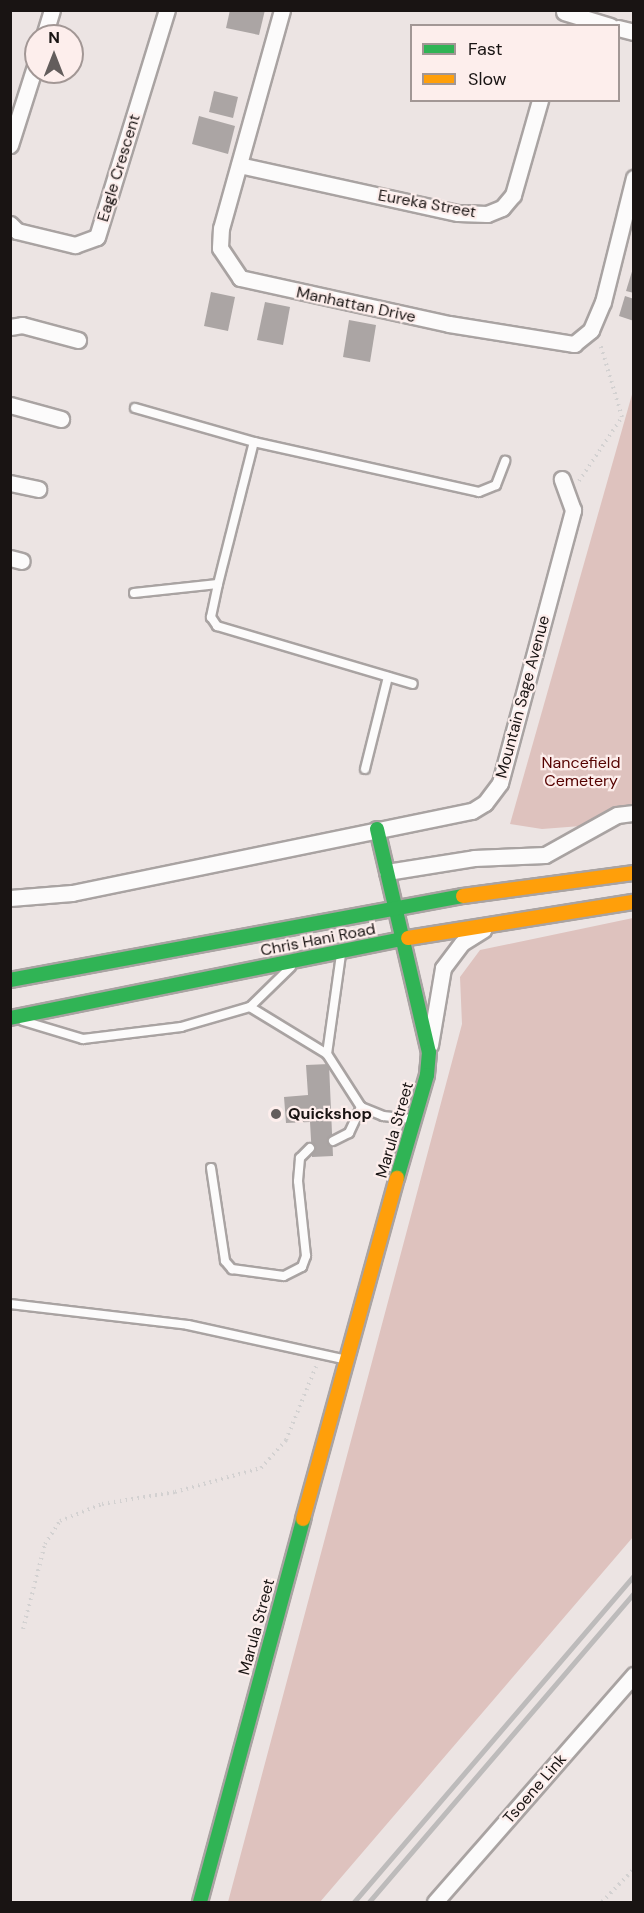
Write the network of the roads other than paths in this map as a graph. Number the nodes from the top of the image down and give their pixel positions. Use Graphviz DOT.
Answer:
graph roads {
  1 [pos="167,10"];
  2 [pos="282,10"];
  3 [pos="563,16"];
  4 [pos="601,24"];
  5 [pos="29,84"];
  6 [pos="539,102"];
  7 [pos="10,145"];
  8 [pos="239,165"];
  9 [pos="633,178"];
  10 [pos="10,224"];
  11 [pos="10,327"];
  12 [pos="78,340"];
  13 [pos="10,405"];
  14 [pos="135,408"];
  15 [pos="60,419"];
  16 [pos="254,442"];
  17 [pos="505,461"];
  18 [pos="562,479"];
  19 [pos="10,483"];
  20 [pos="38,489"];
  21 [pos="218,584"];
  22 [pos="134,593"];
  23 [pos="388,677"];
  24 [pos="413,684"];
  25 [pos="364,769"];
  26 [pos="633,813"];
  27 [pos="377,829"];
  28 [pos="387,872"];
  29 [pos="633,873"];
  30 [pos="10,898"];
  31 [pos="633,902"];
  32 [pos="395,905"];
  33 [pos="494,924"];
  34 [pos="404,939"];
  35 [pos="341,952"];
  36 [pos="296,961"];
  37 [pos="10,980"];
  38 [pos="250,1007"];
  39 [pos="12,1018"];
  40 [pos="429,1052"];
  41 [pos="327,1054"];
  42 [pos="361,1107"];
  43 [pos="417,1119"];
  44 [pos="333,1141"];
  45 [pos="310,1148"];
  46 [pos="211,1168"];
  47 [pos="10,1304"];
  48 [pos="345,1360"];
  49 [pos="633,1675"];
  50 [pos="200,1902"];
  51 [pos="435,1902"];
  1 -- 10 [label="street, Eagle Crescent"];
  2 -- 8 [label="street, Manhattan Drive"];
  3 -- 4 [label="street"];
  5 -- 7 [label="street"];
  6 -- 8 [label="street, Eureka Street"];
  8 -- 9 [label="street, Manhattan Drive"];
  11 -- 12 [label="street"];
  13 -- 15 [label="street"];
  14 -- 16 [label="lane"];
  16 -- 17 [label="lane"];
  16 -- 21 [label="lane"];
  18 -- 27 [label="street, Mountain Sage Avenue"];
  19 -- 20 [label="street"];
  21 -- 22 [label="lane"];
  21 -- 23 [label="lane"];
  23 -- 24 [label="lane"];
  23 -- 25 [label="lane"];
  26 -- 28 [label="street"];
  27 -- 28 [label="main road"];
  27 -- 30 [label="street, Mountain Sage Avenue"];
  28 -- 32 [label="main road"];
  29 -- 32 [label="main road, Chris Hani Road"];
  31 -- 33 [label="main road, Chris Hani Road"];
  32 -- 34 [label="main road, Marula Street"];
  32 -- 37 [label="main road, Chris Hani Road"];
  33 -- 34 [label="main road, Chris Hani Road"];
  33 -- 40 [label="street"];
  34 -- 35 [label="main road, Chris Hani Road"];
  34 -- 40 [label="main road, Marula Street"];
  35 -- 36 [label="main road, Chris Hani Road"];
  35 -- 41 [label="lane"];
  36 -- 38 [label="lane"];
  36 -- 39 [label="main road, Chris Hani Road"];
  38 -- 39 [label="lane"];
  38 -- 41 [label="lane"];
  40 -- 43 [label="main road, Marula Street"];
  41 -- 42 [label="lane"];
  42 -- 43 [label="lane"];
  42 -- 44 [label="lane"];
  43 -- 48 [label="main road, Marula Street"];
  45 -- 46 [label="lane"];
  47 -- 48 [label="lane"];
  48 -- 50 [label="main road, Marula Street"];
  49 -- 51 [label="street, Tsoene Link"];
}
